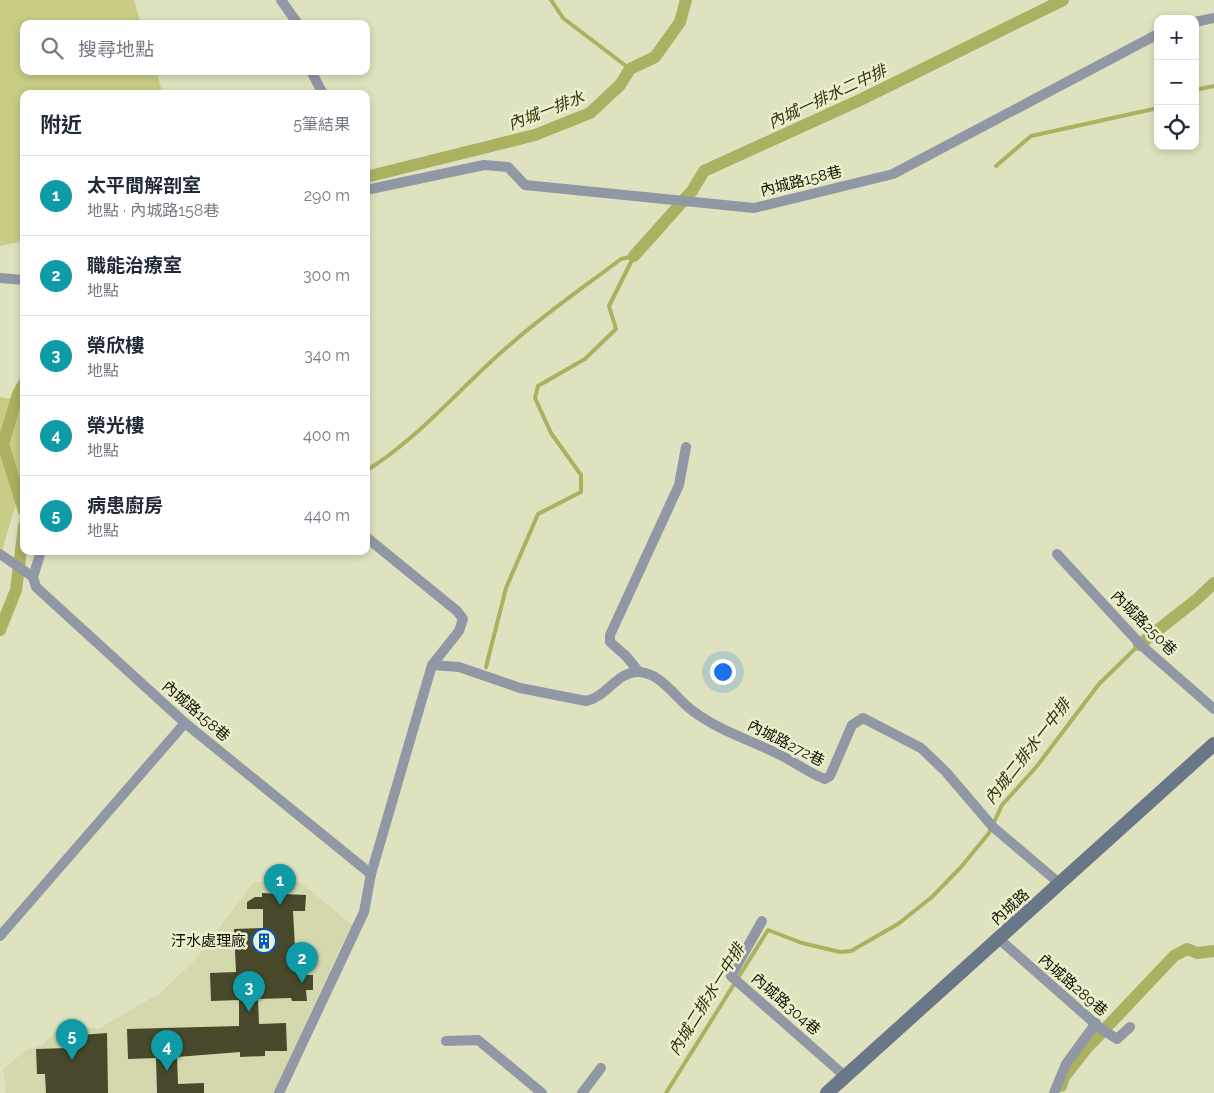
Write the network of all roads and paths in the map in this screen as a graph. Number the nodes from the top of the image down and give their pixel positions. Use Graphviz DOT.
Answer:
graph roads {
  1 [pos="281,0"];
  2 [pos="1214,18"];
  3 [pos="295,20"];
  4 [pos="1199,21"];
  5 [pos="1154,36"];
  6 [pos="313,75"];
  7 [pos="320,90"];
  8 [pos="370,189"];
  9 [pos="0,278"];
  10 [pos="20,280"];
  11 [pos="686,447"];
  12 [pos="370,540"];
  13 [pos="0,554"];
  14 [pos="1057,554"];
  15 [pos="40,555"];
  16 [pos="29,575"];
  17 [pos="432,665"];
  18 [pos="639,672"];
  19 [pos="1214,710"];
  20 [pos="185,723"];
  21 [pos="1214,744"];
  22 [pos="371,874"];
  23 [pos="1059,883"];
  24 [pos="762,921"];
  25 [pos="0,936"];
  26 [pos="999,938"];
  27 [pos="1098,1026"];
  28 [pos="1130,1027"];
  29 [pos="446,1041"];
  30 [pos="600,1068"];
  31 [pos="846,1077"];
  32 [pos="279,1093"];
  33 [pos="542,1093"];
  34 [pos="582,1093"];
  35 [pos="827,1093"];
  36 [pos="1054,1093"];
  1 -- 3 [label="street"];
  2 -- 4 [label="street"];
  5 -- 8 [label="street, 內城路158巷"];
  6 -- 7 [label="street"];
  9 -- 10 [label="street"];
  11 -- 18 [label="street"];
  12 -- 17 [label="street"];
  13 -- 16 [label="street"];
  14 -- 19 [label="street, 內城路250巷"];
  15 -- 16 [label="street"];
  16 -- 20 [label="street, 內城路158巷"];
  17 -- 18 [label="street"];
  17 -- 22 [label="street"];
  18 -- 23 [label="street, 內城路272巷"];
  20 -- 22 [label="street, 內城路158巷"];
  20 -- 25 [label="street"];
  21 -- 23 [label="street, 內城路"];
  22 -- 32 [label="street"];
  23 -- 26 [label="street, 內城路"];
  24 -- 31 [label="street, 內城路304巷"];
  26 -- 27 [label="street, 內城路289巷"];
  26 -- 31 [label="street, 內城路"];
  27 -- 28 [label="street, 內城路289巷"];
  27 -- 36 [label="street"];
  29 -- 33 [label="street"];
  30 -- 34 [label="street"];
  31 -- 35 [label="street, 內城路"];
}
